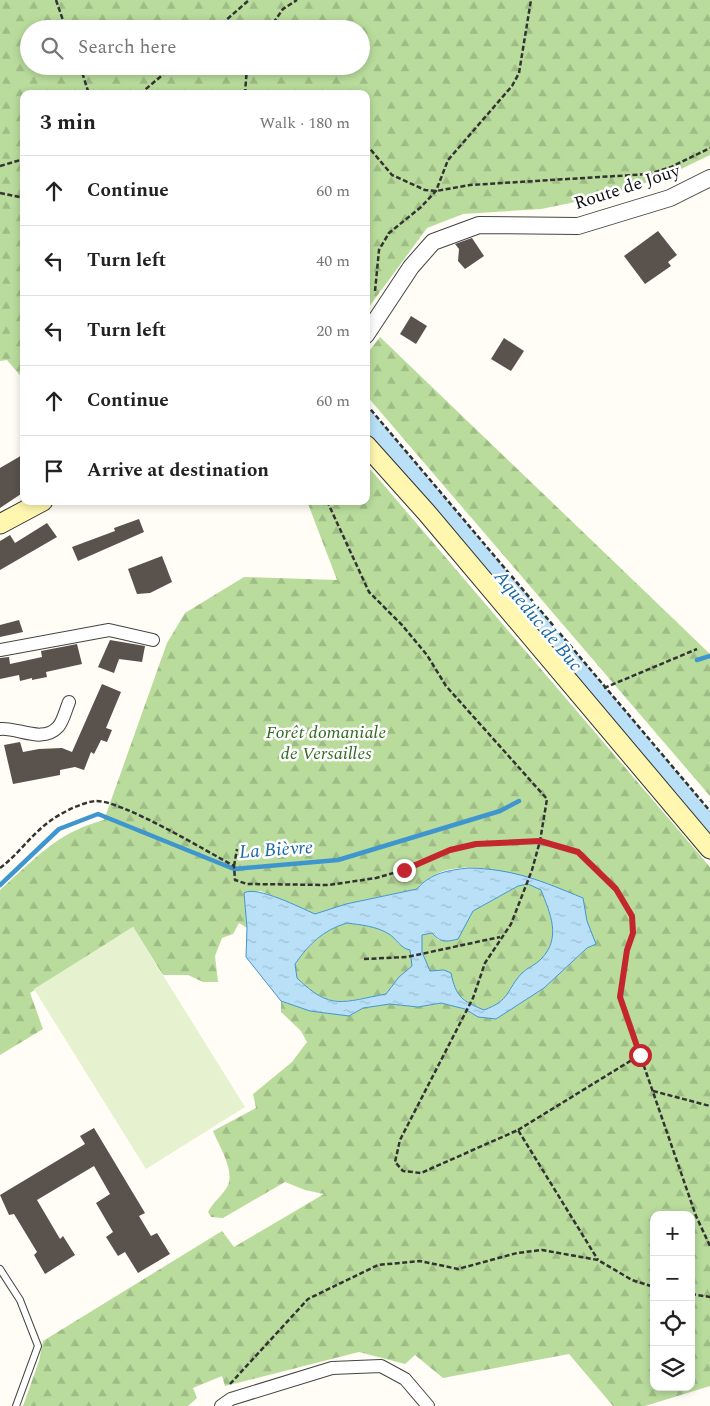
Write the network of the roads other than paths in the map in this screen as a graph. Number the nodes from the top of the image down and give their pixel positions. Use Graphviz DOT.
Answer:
graph roads {
  1 [pos="710,178"];
  2 [pos="370,329"];
  3 [pos="370,449"];
  4 [pos="36,505"];
  5 [pos="0,524"];
  6 [pos="153,640"];
  7 [pos="0,650"];
  8 [pos="70,702"];
  9 [pos="0,729"];
  10 [pos="710,849"];
  11 [pos="0,1269"];
  12 [pos="16,1406"];
  13 [pos="221,1406"];
  14 [pos="428,1406"];
  1 -- 2 [label="street, Route de Jouy"];
  3 -- 10 [label="main road"];
  4 -- 5 [label="main road"];
  6 -- 7 [label="street"];
  8 -- 9 [label="street"];
  11 -- 12 [label="lane"];
  13 -- 14 [label="street"];
}
